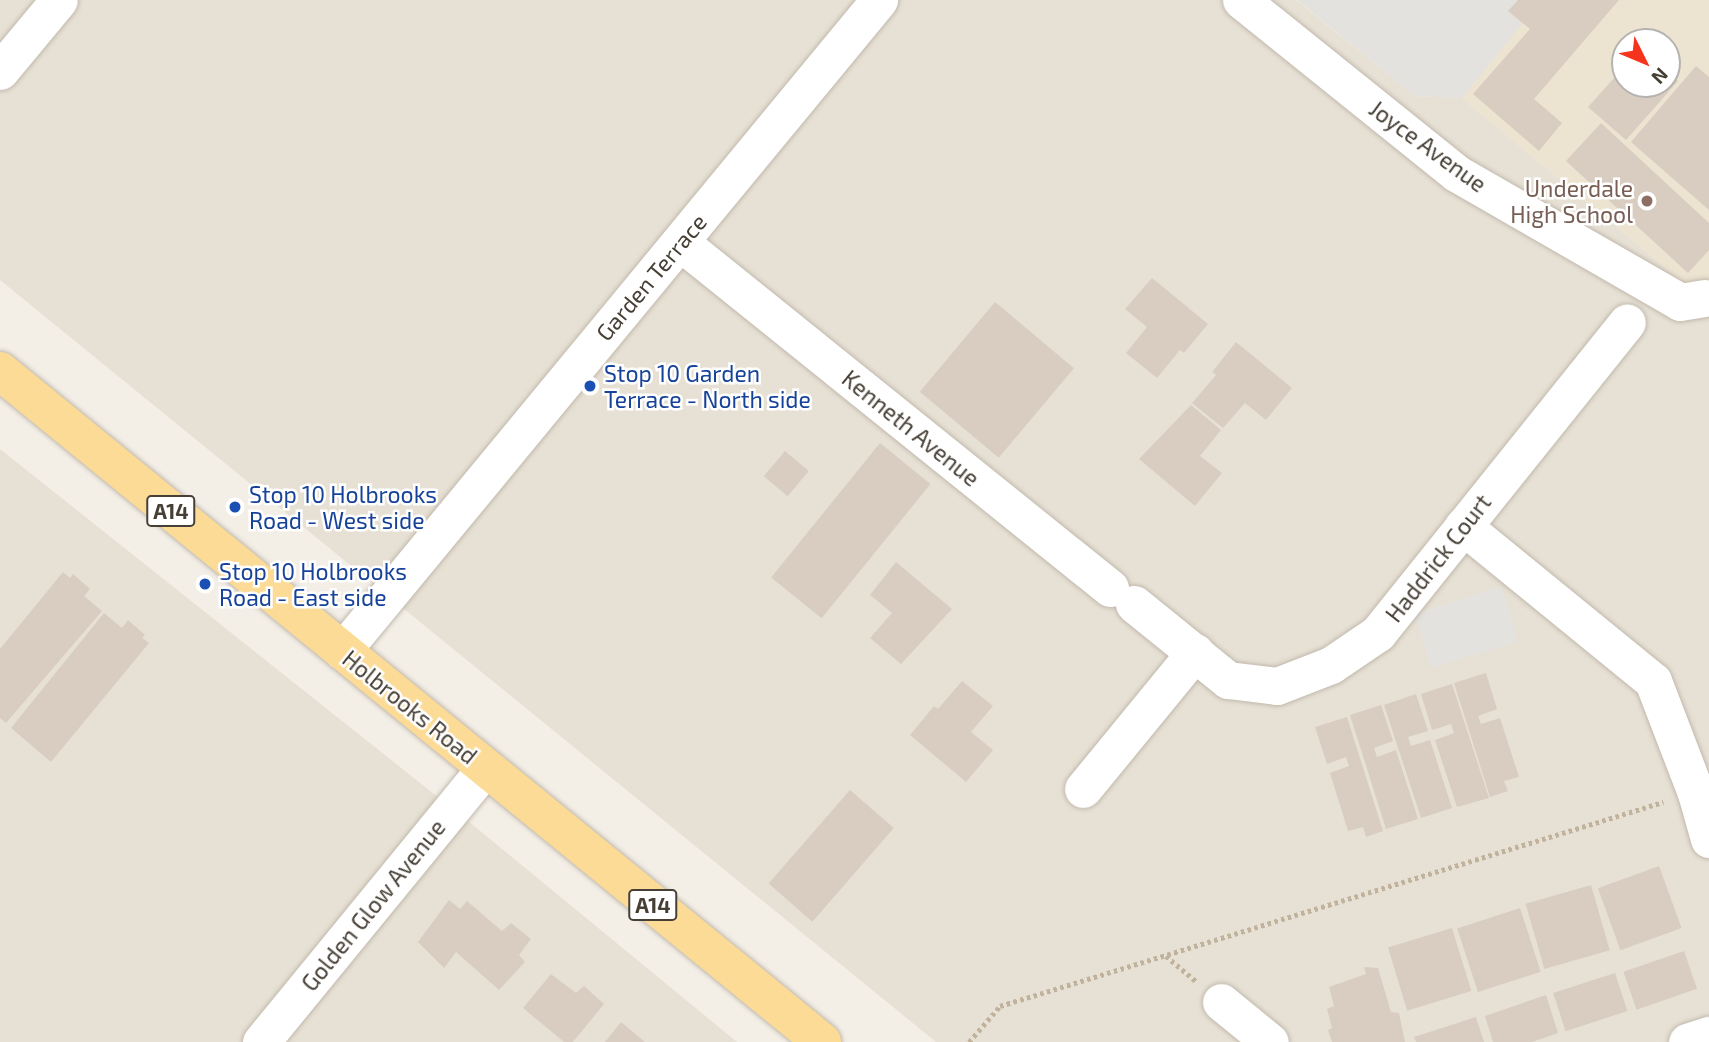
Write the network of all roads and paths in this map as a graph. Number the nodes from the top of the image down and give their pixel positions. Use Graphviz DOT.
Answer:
graph roads {
  1 [pos="59,0"];
  2 [pos="879,0"];
  3 [pos="1241,0"];
  4 [pos="0,71"];
  5 [pos="680,242"];
  6 [pos="1705,298"];
  7 [pos="1627,322"];
  8 [pos="0,371"];
  9 [pos="1463,526"];
  10 [pos="1122,596"];
  11 [pos="341,651"];
  12 [pos="1195,652"];
  13 [pos="485,768"];
  14 [pos="1083,789"];
  15 [pos="1702,790"];
  16 [pos="1709,839"];
  17 [pos="1221,1002"];
  18 [pos="1709,1035"];
  19 [pos="261,1042"];
  20 [pos="822,1042"];
  21 [pos="969,1042"];
  22 [pos="1270,1042"];
  23 [pos="1688,1042"];
  1 -- 4 [label="street"];
  2 -- 5 [label="street, Garden Terrace"];
  3 -- 6 [label="street, Joyce Avenue"];
  5 -- 10 [label="street, Kenneth Avenue"];
  5 -- 11 [label="street, Garden Terrace"];
  7 -- 9 [label="street, Haddrick Court"];
  8 -- 11 [label="main road, Holbrooks Road / A14"];
  9 -- 12 [label="street, Haddrick Court"];
  9 -- 15 [label="street"];
  10 -- 12 [label="street, Haddrick Court"];
  11 -- 13 [label="main road, Holbrooks Road / A14"];
  12 -- 14 [label="street"];
  13 -- 19 [label="street, Golden Glow Avenue"];
  13 -- 20 [label="main road, Holbrooks Road / A14"];
  15 -- 16 [label="street"];
  15 -- 21 [label="path"];
  17 -- 22 [label="street"];
  18 -- 23 [label="street"];
}
